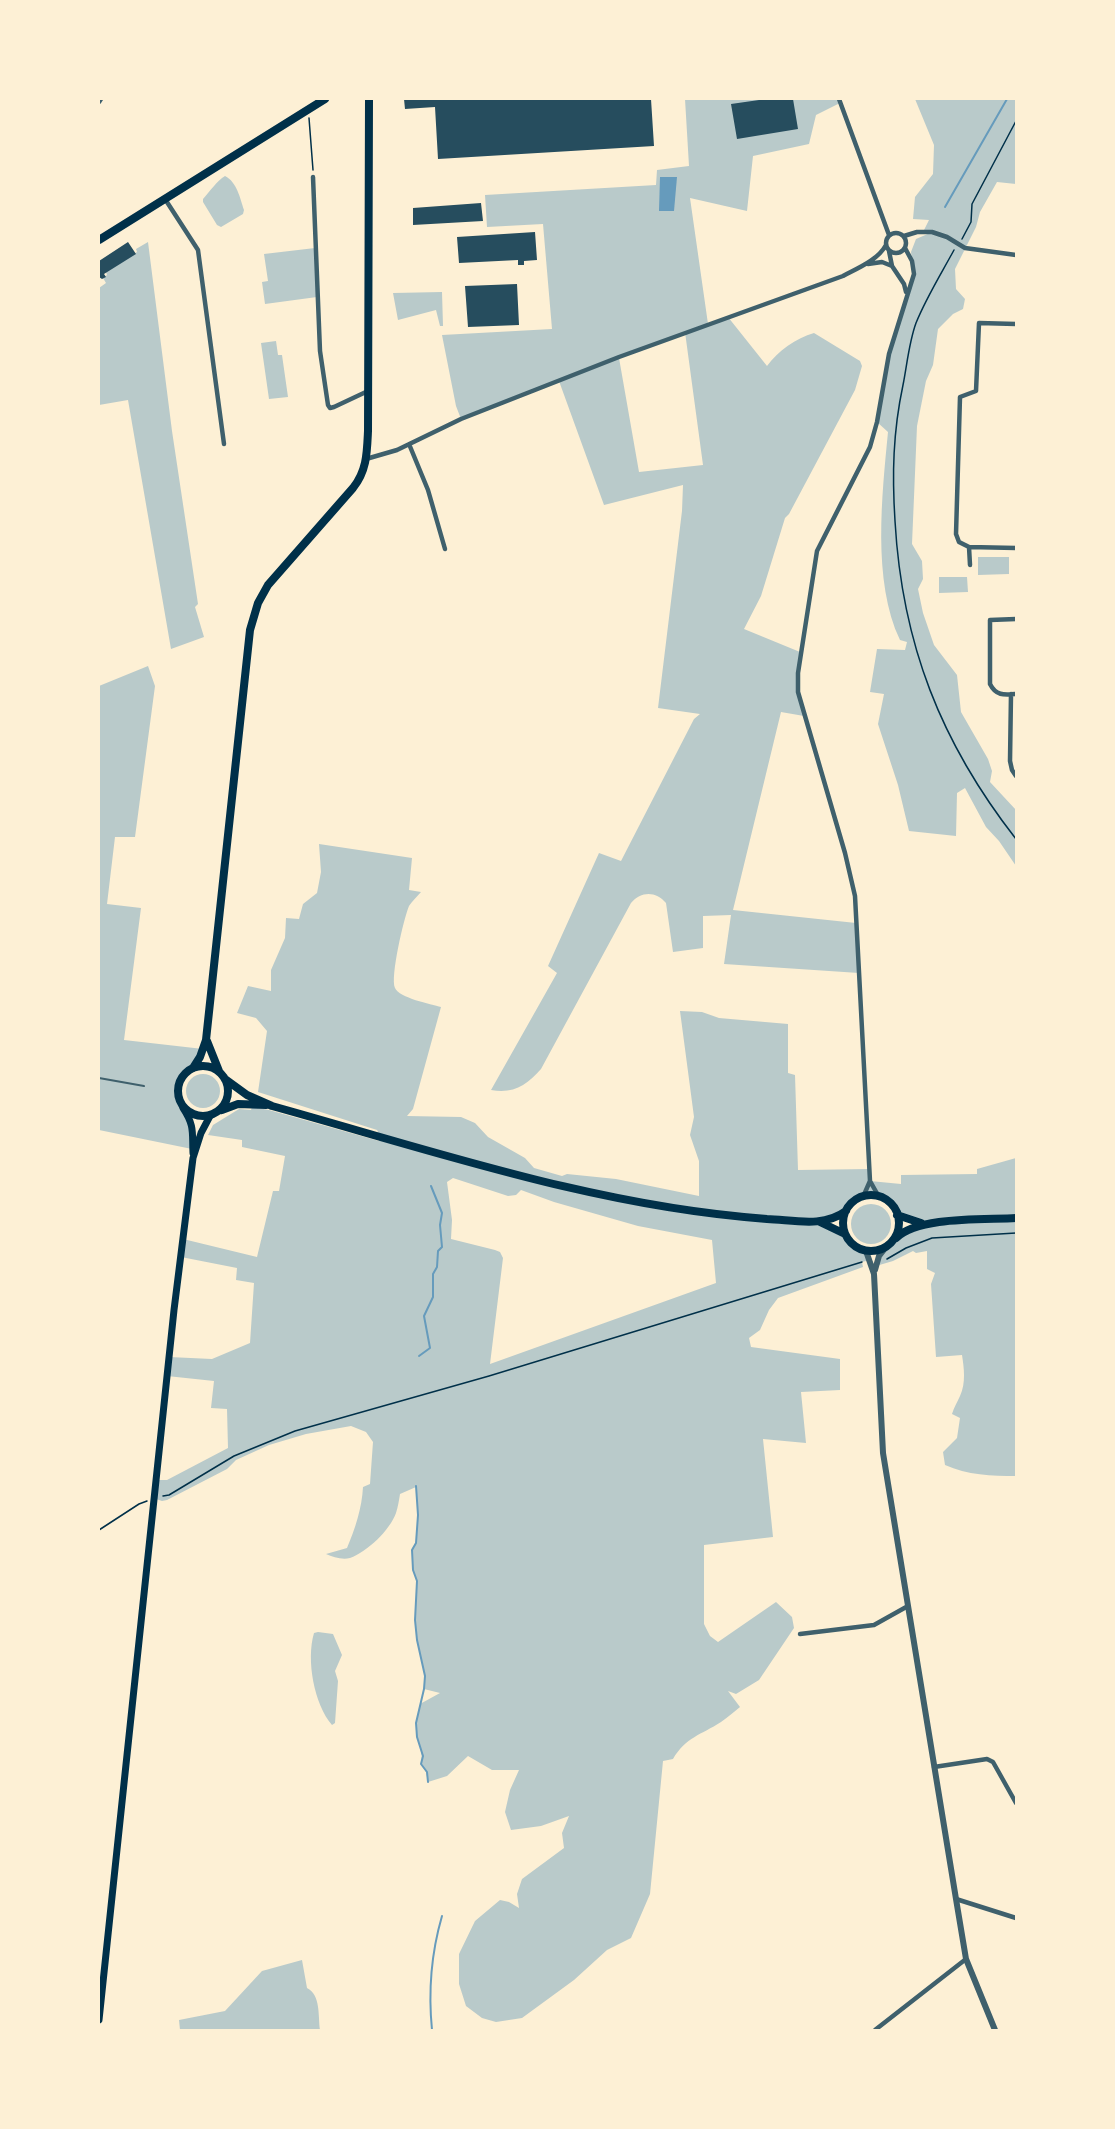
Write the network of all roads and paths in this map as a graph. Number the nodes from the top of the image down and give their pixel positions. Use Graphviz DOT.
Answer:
graph roads {
  1 [pos="325,99"];
  2 [pos="369,99"];
  3 [pos="838,99"];
  4 [pos="309,109"];
  5 [pos="1016,121"];
  6 [pos="313,177"];
  7 [pos="165,199"];
  8 [pos="889,236"];
  9 [pos="904,236"];
  10 [pos="963,237"];
  11 [pos="99,240"];
  12 [pos="886,245"];
  13 [pos="905,248"];
  14 [pos="889,250"];
  15 [pos="954,251"];
  16 [pos="1016,255"];
  17 [pos="866,264"];
  18 [pos="892,266"];
  19 [pos="906,294"];
  20 [pos="1016,324"];
  21 [pos="368,391"];
  22 [pos="224,444"];
  23 [pos="409,444"];
  24 [pos="366,459"];
  25 [pos="969,547"];
  26 [pos="1016,548"];
  27 [pos="446,549"];
  28 [pos="970,565"];
  29 [pos="1016,619"];
  30 [pos="1013,694"];
  31 [pos="1016,776"];
  32 [pos="1016,840"];
  33 [pos="206,1040"];
  34 [pos="193,1068"];
  35 [pos="219,1071"];
  36 [pos="99,1078"];
  37 [pos="225,1079"];
  38 [pos="144,1086"];
  39 [pos="272,1106"];
  40 [pos="183,1108"];
  41 [pos="218,1112"];
  42 [pos="210,1116"];
  43 [pos="193,1158"];
  44 [pos="870,1180"];
  45 [pos="863,1197"];
  46 [pos="879,1197"];
  47 [pos="846,1211"];
  48 [pos="897,1215"];
  49 [pos="1016,1218"];
  50 [pos="820,1222"];
  51 [pos="923,1224"];
  52 [pos="1016,1233"];
  53 [pos="845,1234"];
  54 [pos="888,1245"];
  55 [pos="866,1251"];
  56 [pos="874,1261"];
  57 [pos="153,1498"];
  58 [pos="99,1530"];
  59 [pos="908,1606"];
  60 [pos="800,1634"];
  61 [pos="934,1767"];
  62 [pos="1016,1803"];
  63 [pos="956,1899"];
  64 [pos="1016,1918"];
  65 [pos="966,1959"];
  66 [pos="99,2020"];
  67 [pos="875,2030"];
  68 [pos="995,2030"];
  1 -- 4 [label="main road"];
  2 -- 21 [label="main road"];
  3 -- 8 [label="street"];
  4 -- 6 [label="path"];
  4 -- 7 [label="main road"];
  5 -- 10 [label="path"];
  6 -- 21 [label="street"];
  7 -- 11 [label="main road"];
  7 -- 22 [label="street"];
  8 -- 9 [label="street"];
  8 -- 12 [label="street"];
  9 -- 13 [label="street"];
  9 -- 16 [label="street"];
  12 -- 14 [label="street"];
  12 -- 17 [label="street"];
  13 -- 14 [label="street"];
  13 -- 19 [label="street"];
  14 -- 18 [label="street"];
  15 -- 32 [label="path"];
  17 -- 18 [label="street"];
  17 -- 23 [label="street"];
  18 -- 19 [label="street"];
  19 -- 44 [label="street"];
  20 -- 25 [label="street"];
  21 -- 24 [label="main road"];
  23 -- 24 [label="street"];
  23 -- 27 [label="street"];
  24 -- 33 [label="main road"];
  25 -- 26 [label="street"];
  25 -- 28 [label="street"];
  29 -- 30 [label="street"];
  30 -- 31 [label="street"];
  33 -- 34 [label="main road"];
  33 -- 35 [label="main road"];
  34 -- 35 [label="main road"];
  34 -- 40 [label="main road"];
  35 -- 37 [label="main road"];
  36 -- 38 [label="lane"];
  37 -- 39 [label="main road"];
  37 -- 41 [label="main road"];
  39 -- 41 [label="main road"];
  39 -- 50 [label="main road"];
  40 -- 42 [label="main road"];
  40 -- 43 [label="main road"];
  41 -- 42 [label="main road"];
  42 -- 43 [label="main road"];
  43 -- 57 [label="main road"];
  44 -- 45 [label="street"];
  44 -- 46 [label="street"];
  45 -- 46 [label="main road"];
  45 -- 47 [label="main road"];
  46 -- 48 [label="main road"];
  47 -- 50 [label="main road"];
  47 -- 53 [label="main road"];
  48 -- 51 [label="main road"];
  48 -- 54 [label="main road"];
  49 -- 51 [label="main road"];
  50 -- 53 [label="main road"];
  51 -- 54 [label="main road"];
  52 -- 56 [label="path"];
  53 -- 55 [label="main road"];
  54 -- 55 [label="main road"];
  54 -- 56 [label="street"];
  55 -- 56 [label="street"];
  56 -- 57 [label="path"];
  56 -- 59 [label="street"];
  57 -- 58 [label="path"];
  57 -- 66 [label="main road"];
  59 -- 60 [label="street"];
  59 -- 61 [label="street"];
  61 -- 62 [label="street"];
  61 -- 63 [label="street"];
  63 -- 64 [label="street"];
  63 -- 65 [label="street"];
  65 -- 67 [label="street"];
  65 -- 68 [label="street"];
}
